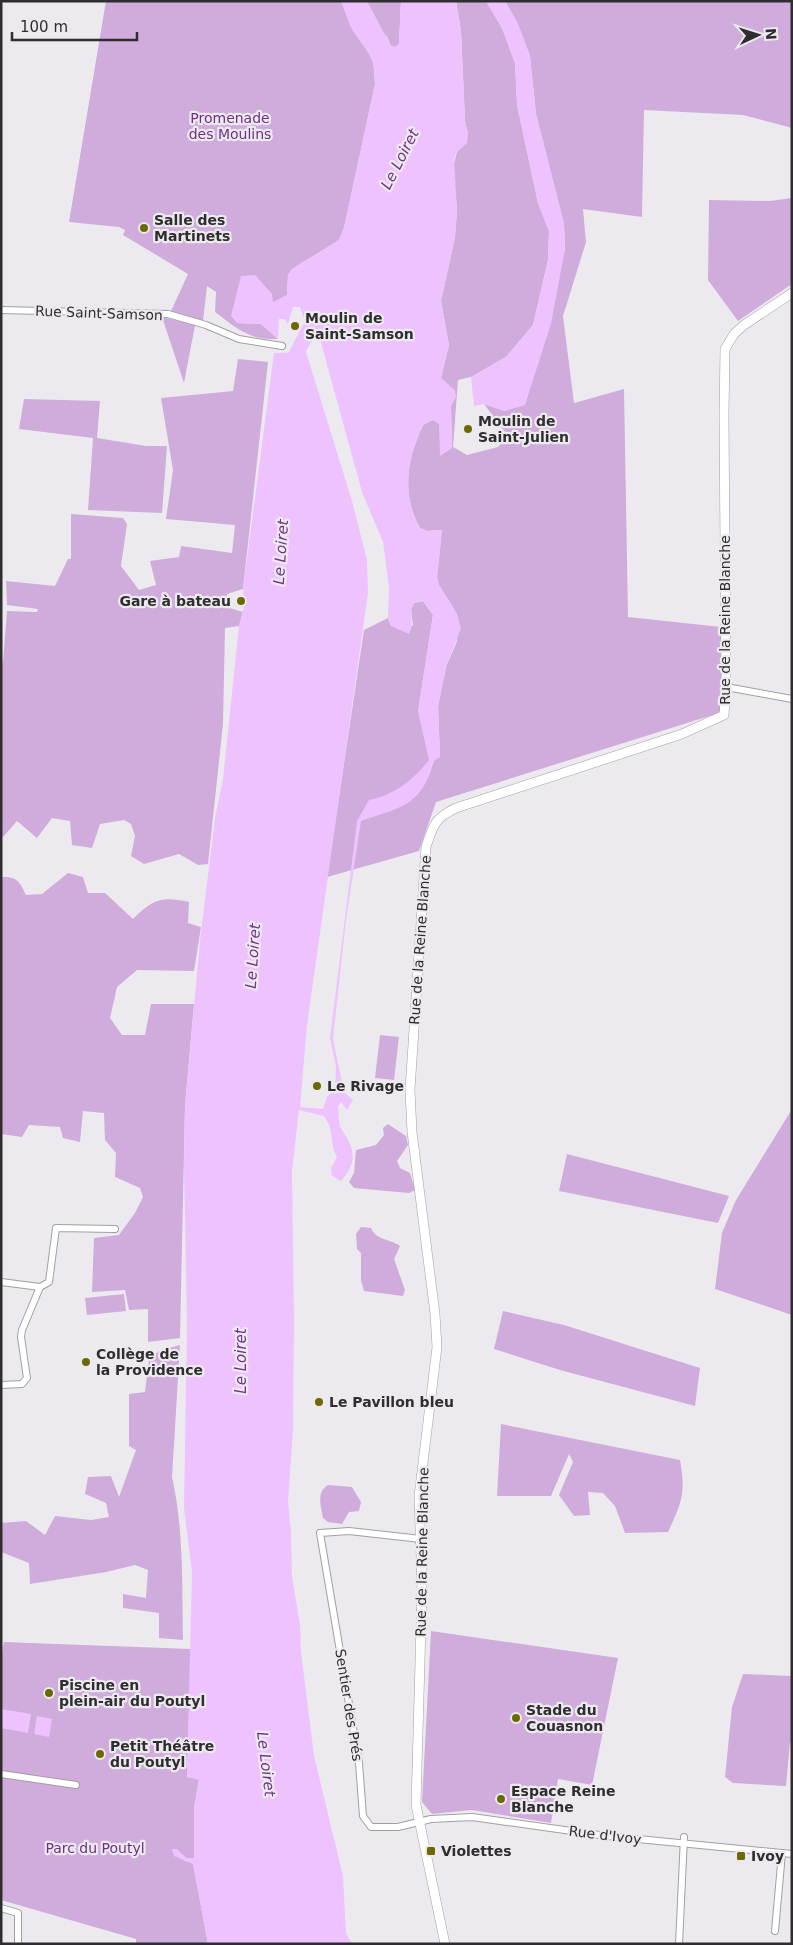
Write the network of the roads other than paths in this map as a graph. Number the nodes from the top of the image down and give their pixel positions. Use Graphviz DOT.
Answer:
graph roads {
  1 [pos="792,293"];
  2 [pos="1,310"];
  3 [pos="282,346"];
  4 [pos="726,687"];
  5 [pos="792,699"];
  6 [pos="116,1229"];
  7 [pos="1,1282"];
  8 [pos="40,1287"];
  9 [pos="1,1385"];
  10 [pos="421,1539"];
  11 [pos="1,1774"];
  12 [pos="76,1786"];
  13 [pos="419,1821"];
  14 [pos="684,1836"];
  15 [pos="684,1845"];
  16 [pos="782,1853"];
  17 [pos="792,1854"];
  18 [pos="1,1908"];
  19 [pos="775,1931"];
  20 [pos="18,1944"];
  21 [pos="445,1944"];
  22 [pos="679,1944"];
  1 -- 4 [label="street, Rue de la Reine Blanche"];
  2 -- 3 [label="street, Rue Saint-Samson"];
  4 -- 5 [label="street"];
  4 -- 10 [label="street, Rue de la Reine Blanche"];
  6 -- 8 [label="street"];
  7 -- 8 [label="street"];
  8 -- 9 [label="street"];
  10 -- 13 [label="street, Rue de la Reine Blanche"];
  10 -- 13 [label="street, Sentier des Prés"];
  11 -- 12 [label="street"];
  13 -- 15 [label="street, Rue d'Ivoy"];
  13 -- 21 [label="street, Rue de la Reine Blanche"];
  14 -- 15 [label="street"];
  15 -- 16 [label="street, Rue d'Ivoy"];
  15 -- 22 [label="street"];
  16 -- 17 [label="street, Rue d'Ivoy"];
  16 -- 19 [label="street"];
  18 -- 20 [label="street"];
}
